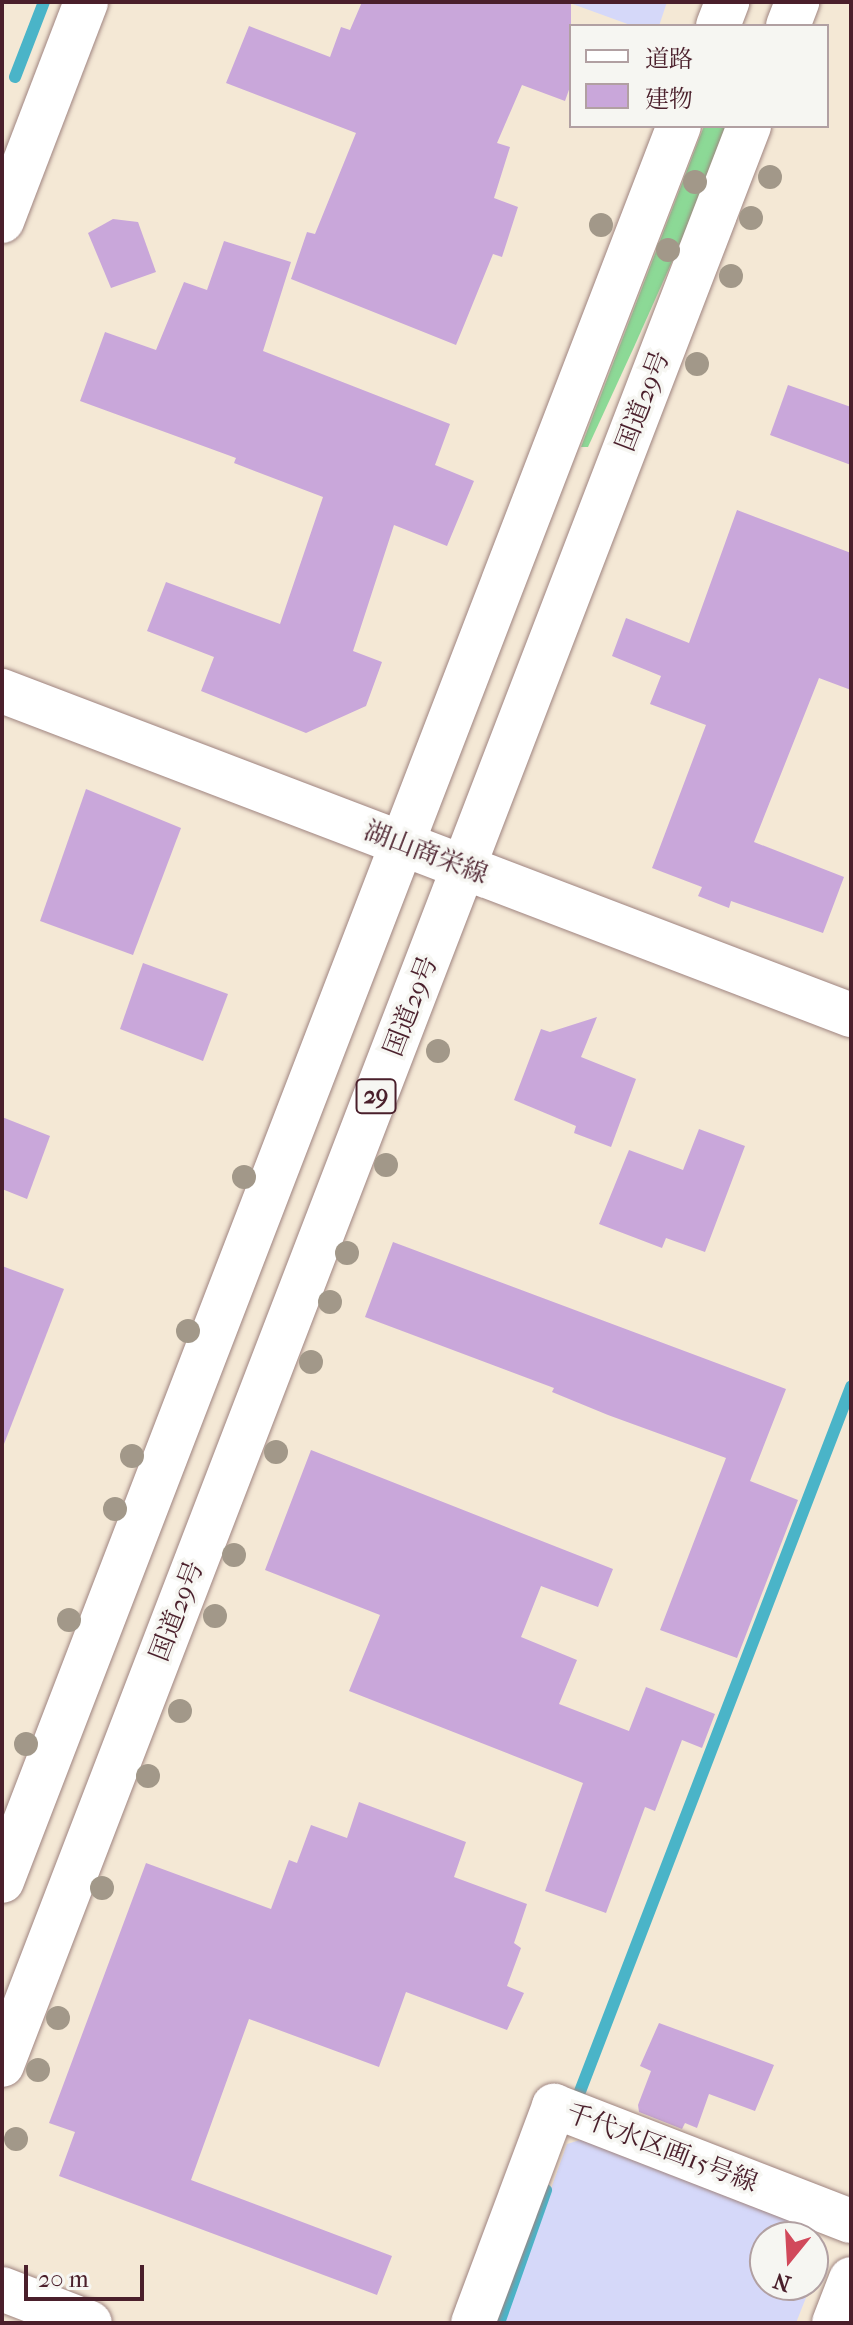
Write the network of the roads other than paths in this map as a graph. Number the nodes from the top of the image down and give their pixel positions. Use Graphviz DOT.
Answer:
graph roads {
  1 [pos="86,2"];
  2 [pos="727,2"];
  3 [pos="797,2"];
  4 [pos="719,24"];
  5 [pos="789,24"];
  6 [pos="678,128"];
  7 [pos="748,128"];
  8 [pos="2,221"];
  9 [pos="2,691"];
  10 [pos="402,844"];
  11 [pos="464,868"];
  12 [pos="851,1015"];
  13 [pos="2,1881"];
  14 [pos="2,2065"];
  15 [pos="851,2221"];
  16 [pos="851,2279"];
  17 [pos="2,2289"];
  18 [pos="90,2323"];
  19 [pos="473,2323"];
  20 [pos="834,2323"];
  1 -- 8 [label="main road"];
  2 -- 4 [label="main road"];
  3 -- 5 [label="main road"];
  6 -- 10 [label="main road, 29"];
  7 -- 11 [label="main road, 国道29号 / 29"];
  9 -- 10 [label="main road, 湖山商栄線"];
  10 -- 11 [label="main road, 湖山商栄線"];
  10 -- 13 [label="main road, 29"];
  11 -- 12 [label="main road, 湖山商栄線"];
  11 -- 14 [label="main road, 国道29号 / 29"];
  15 -- 19 [label="main road, 千代水区画15号線"];
  16 -- 20 [label="main road"];
  17 -- 18 [label="main road"];
}
